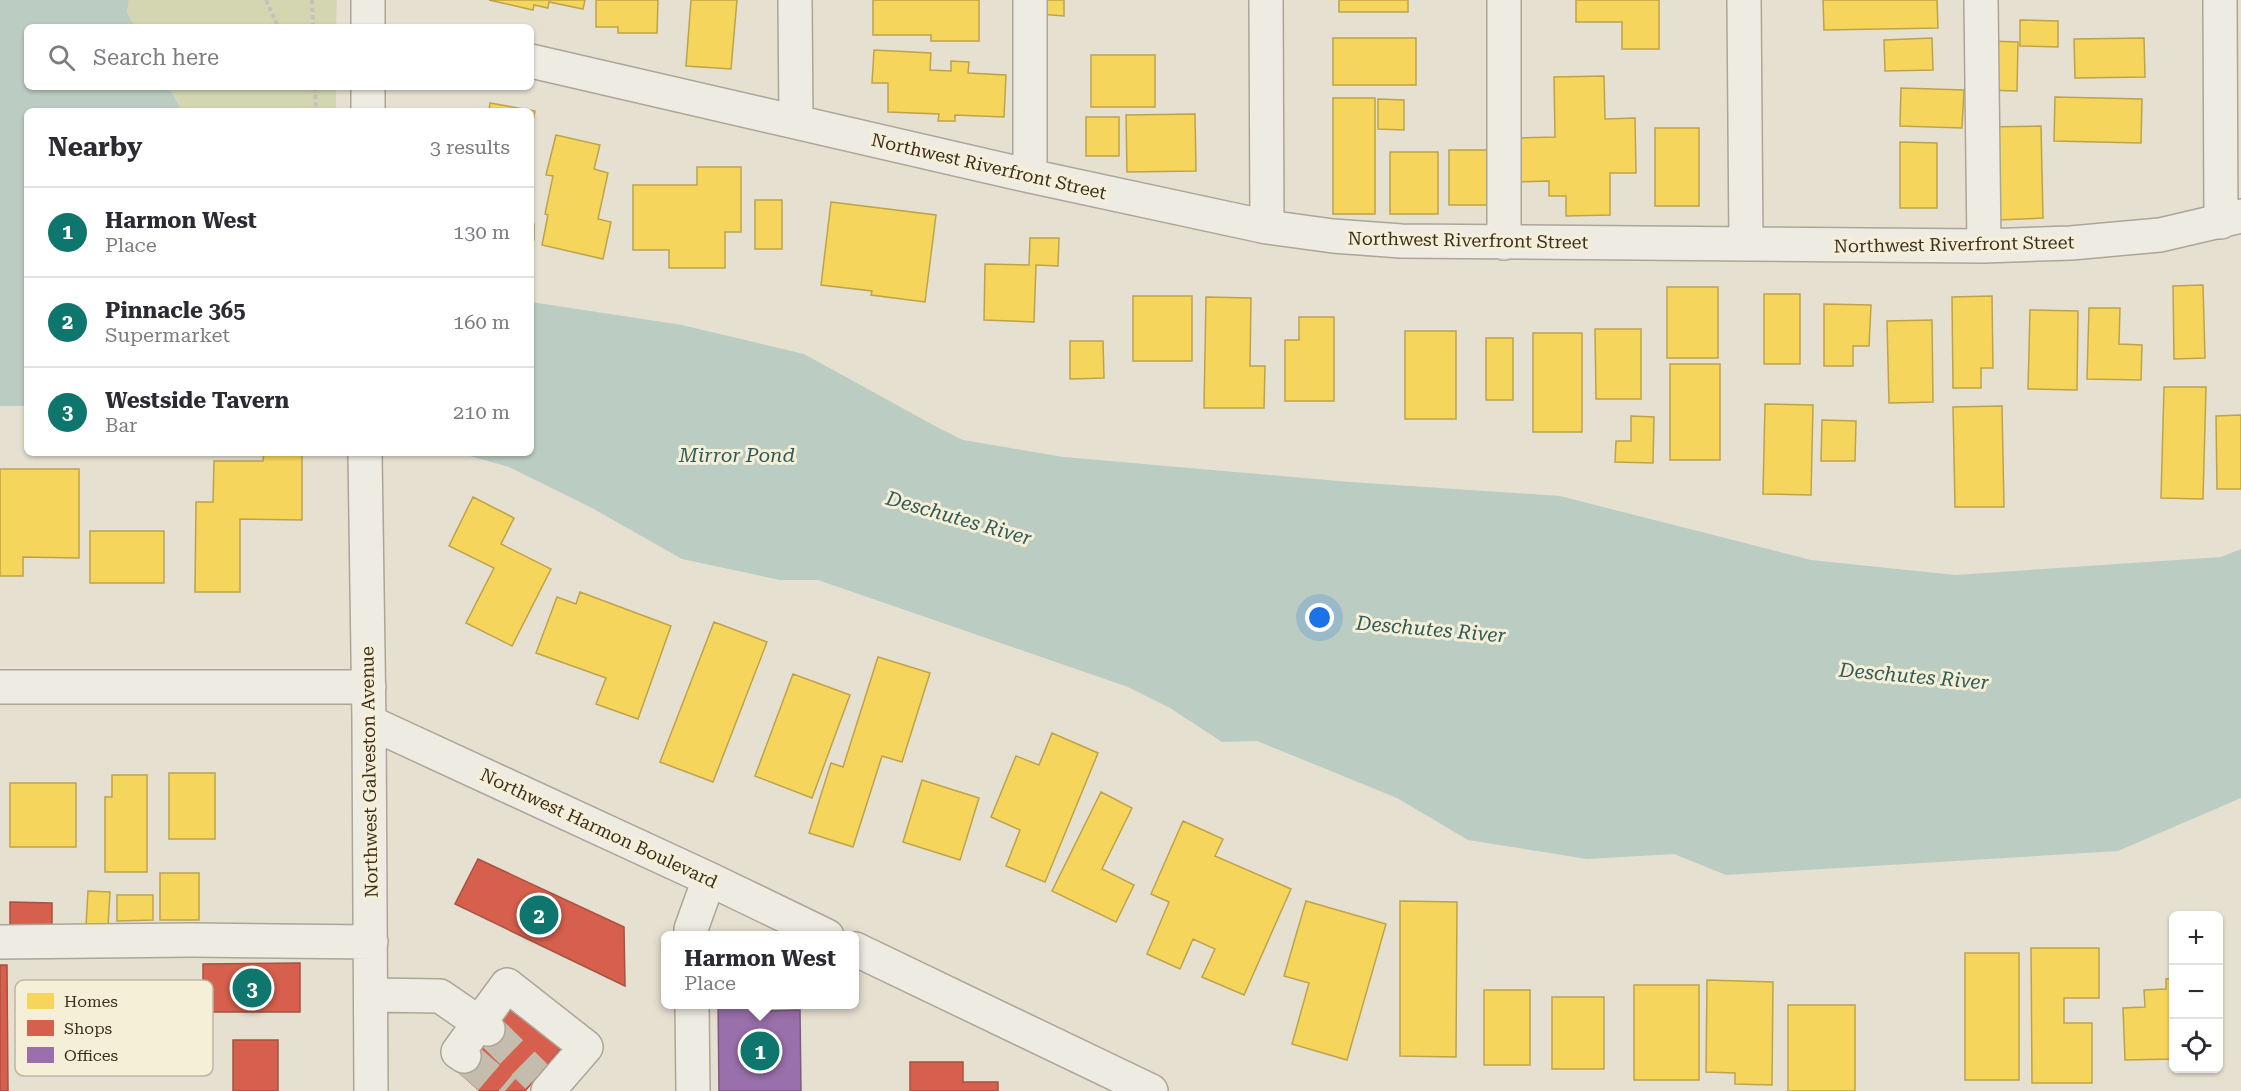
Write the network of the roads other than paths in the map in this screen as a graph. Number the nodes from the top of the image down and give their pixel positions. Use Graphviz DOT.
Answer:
graph roads {
  1 [pos="795,0"];
  2 [pos="1030,0"];
  3 [pos="1266,0"];
  4 [pos="1504,0"];
  5 [pos="1744,0"];
  6 [pos="1981,0"];
  7 [pos="2220,0"];
  8 [pos="534,62"];
  9 [pos="368,90"];
  10 [pos="368,108"];
  11 [pos="796,121"];
  12 [pos="1030,176"];
  13 [pos="2231,219"];
  14 [pos="1268,227"];
  15 [pos="1504,243"];
  16 [pos="1746,244"];
  17 [pos="1984,246"];
  18 [pos="365,457"];
  19 [pos="0,687"];
  20 [pos="369,687"];
  21 [pos="369,722"];
  22 [pos="709,879"];
  23 [pos="691,931"];
  24 [pos="817,931"];
  25 [pos="0,942"];
  26 [pos="370,942"];
  27 [pos="859,951"];
  28 [pos="370,994"];
  29 [pos="692,1009"];
  30 [pos="484,1026"];
  31 [pos="464,1056"];
  32 [pos="546,1087"];
  33 [pos="371,1091"];
  34 [pos="693,1091"];
  35 [pos="1151,1091"];
  1 -- 11 [label="street"];
  2 -- 12 [label="street"];
  3 -- 14 [label="street"];
  4 -- 15 [label="street"];
  5 -- 16 [label="street"];
  6 -- 17 [label="street"];
  7 -- 13 [label="street"];
  8 -- 11 [label="street, Northwest Riverfront Street"];
  9 -- 10 [label="street"];
  11 -- 12 [label="street, Northwest Riverfront Street"];
  12 -- 14 [label="street, Northwest Riverfront Street"];
  13 -- 17 [label="street, Northwest Riverfront Street"];
  14 -- 15 [label="street, Northwest Riverfront Street"];
  15 -- 16 [label="street, Northwest Riverfront Street"];
  16 -- 17 [label="street, Northwest Riverfront Street"];
  18 -- 20 [label="street, Northwest Galveston Avenue"];
  19 -- 20 [label="street"];
  20 -- 21 [label="street, Northwest Galveston Avenue"];
  21 -- 22 [label="street, Northwest Harmon Boulevard"];
  21 -- 26 [label="street, Northwest Galveston Avenue"];
  22 -- 23 [label="street"];
  22 -- 24 [label="street, Northwest Harmon Boulevard"];
  25 -- 26 [label="street"];
  26 -- 28 [label="street, Northwest Galveston Avenue"];
  27 -- 35 [label="street"];
  28 -- 30 [label="street"];
  28 -- 33 [label="street, Northwest Galveston Avenue"];
  29 -- 34 [label="street"];
  30 -- 31 [label="street"];
  30 -- 32 [label="street"];
}
